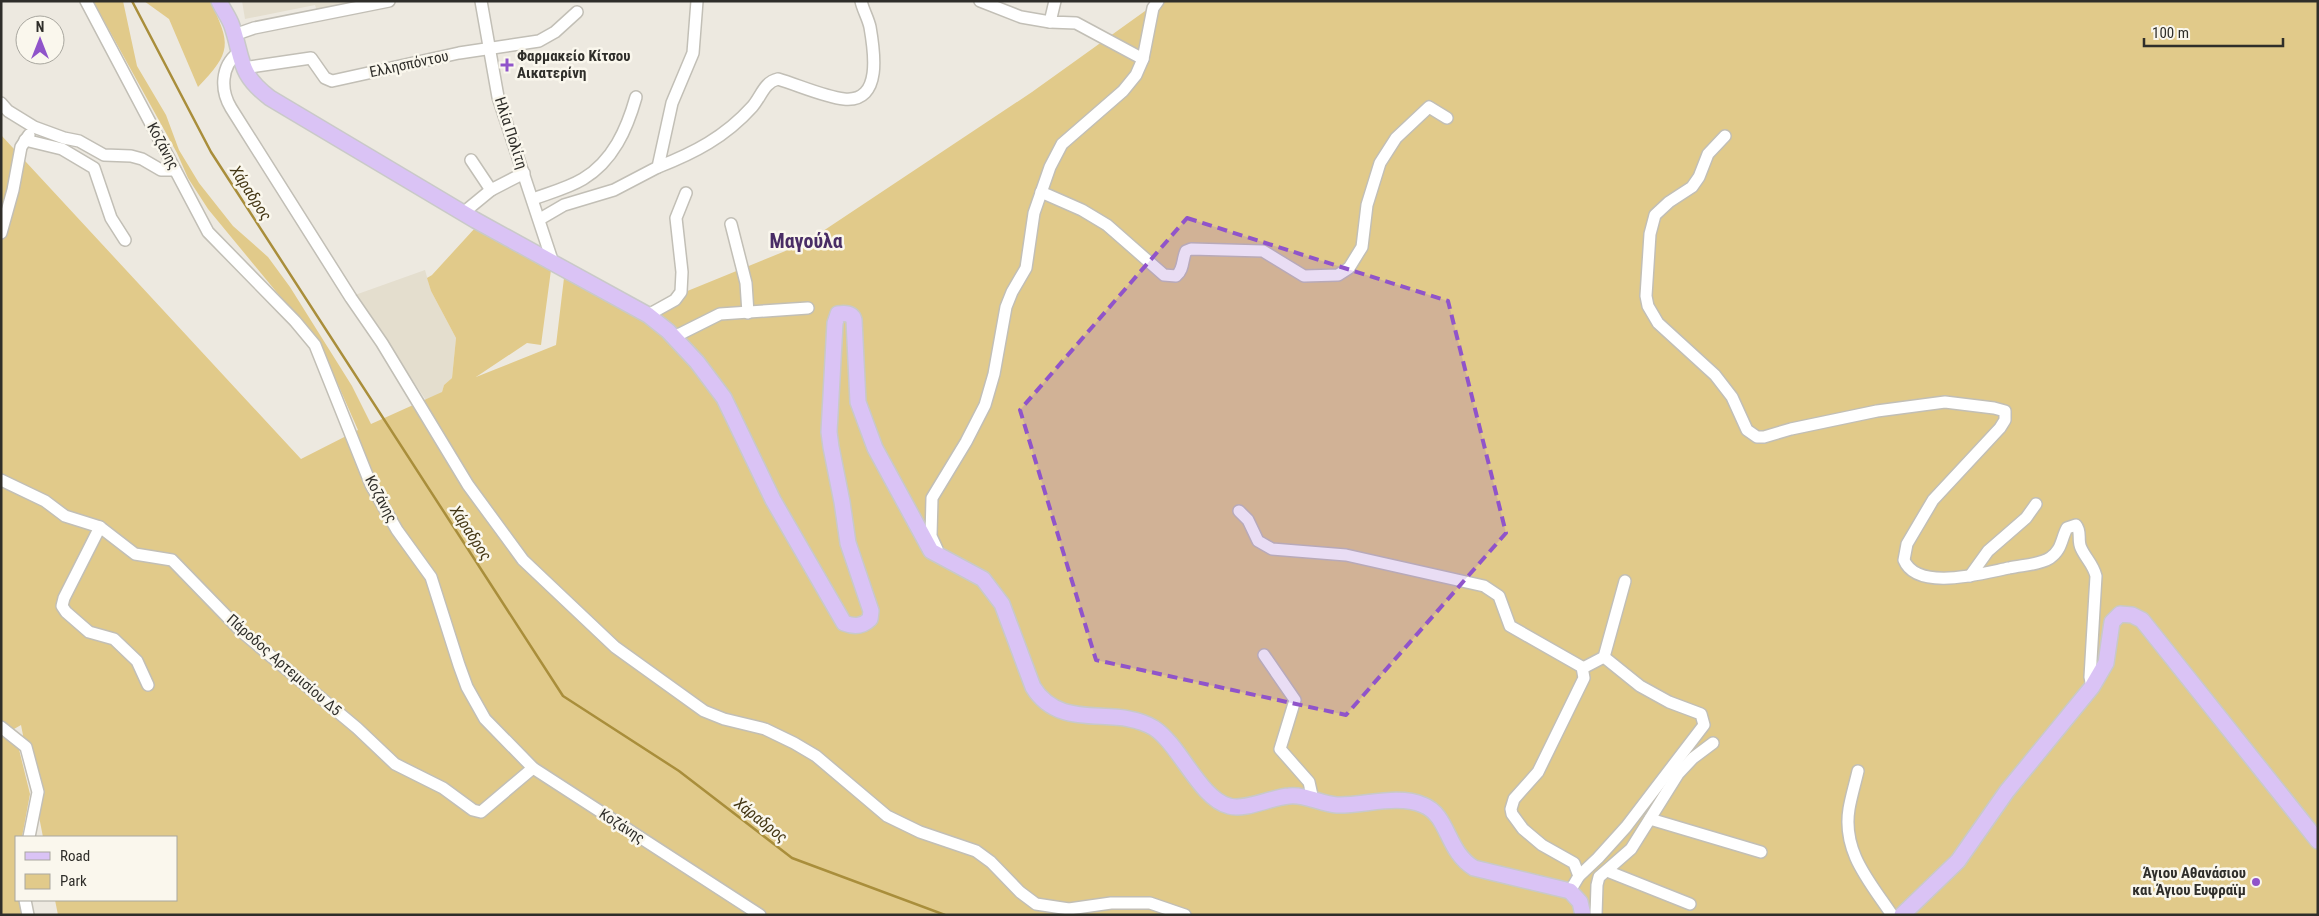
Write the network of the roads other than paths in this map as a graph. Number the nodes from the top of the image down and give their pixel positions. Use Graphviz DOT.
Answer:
graph roads {
  1 [pos="86,1"];
  2 [pos="219,1"];
  3 [pos="226,1"];
  4 [pos="389,1"];
  5 [pos="481,1"];
  6 [pos="697,1"];
  7 [pos="861,1"];
  8 [pos="980,1"];
  9 [pos="1055,1"];
  10 [pos="1158,1"];
  11 [pos="577,12"];
  12 [pos="229,19"];
  13 [pos="1050,22"];
  14 [pos="234,35"];
  15 [pos="489,48"];
  16 [pos="238,53"];
  17 [pos="1143,59"];
  18 [pos="243,68"];
  19 [pos="636,97"];
  20 [pos="1,103"];
  21 [pos="1447,118"];
  22 [pos="34,127"];
  23 [pos="1725,136"];
  24 [pos="25,140"];
  25 [pos="471,160"];
  26 [pos="658,167"];
  27 [pos="175,170"];
  28 [pos="524,174"];
  29 [pos="491,190"];
  30 [pos="1041,192"];
  31 [pos="686,193"];
  32 [pos="533,199"];
  33 [pos="463,213"];
  34 [pos="540,219"];
  35 [pos="731,224"];
  36 [pos="1,233"];
  37 [pos="125,240"];
  38 [pos="553,263"];
  39 [pos="808,308"];
  40 [pos="748,313"];
  41 [pos="648,315"];
  42 [pos="674,337"];
  43 [pos="1,480"];
  44 [pos="2036,504"];
  45 [pos="1239,511"];
  46 [pos="100,527"];
  47 [pos="940,557"];
  48 [pos="1970,576"];
  49 [pos="1625,581"];
  50 [pos="1264,655"];
  51 [pos="1604,656"];
  52 [pos="1583,668"];
  53 [pos="148,685"];
  54 [pos="2092,687"];
  55 [pos="1,727"];
  56 [pos="1713,743"];
  57 [pos="534,768"];
  58 [pos="1858,771"];
  59 [pos="1313,800"];
  60 [pos="1650,819"];
  61 [pos="29,836"];
  62 [pos="2318,841"];
  63 [pos="1761,852"];
  64 [pos="1607,871"];
  65 [pos="1578,876"];
  66 [pos="1570,891"];
  67 [pos="25,901"];
  68 [pos="1690,904"];
  69 [pos="28,915"];
  70 [pos="760,915"];
  71 [pos="1185,915"];
  72 [pos="1582,915"];
  73 [pos="1596,915"];
  74 [pos="1892,915"];
  75 [pos="1902,915"];
  1 -- 27 [label="street, Κοζάνης"];
  2 -- 12 [label="main road"];
  3 -- 12 [label="main road"];
  4 -- 14 [label="street"];
  5 -- 15 [label="street, Ηλία Πολίτη"];
  6 -- 26 [label="street"];
  7 -- 26 [label="street"];
  8 -- 13 [label="street"];
  9 -- 13 [label="street"];
  10 -- 17 [label="street"];
  11 -- 15 [label="street, Ελλησπόντου"];
  12 -- 14 [label="main road"];
  13 -- 17 [label="street"];
  14 -- 16 [label="main road"];
  15 -- 18 [label="street, Ελλησπόντου"];
  15 -- 28 [label="street, Ηλία Πολίτη"];
  16 -- 18 [label="main road"];
  16 -- 71 [label="street"];
  17 -- 30 [label="street"];
  18 -- 33 [label="main road"];
  19 -- 32 [label="street"];
  20 -- 22 [label="street"];
  21 -- 30 [label="street"];
  22 -- 24 [label="street"];
  22 -- 27 [label="street"];
  23 -- 48 [label="street"];
  24 -- 36 [label="street"];
  24 -- 37 [label="street"];
  25 -- 29 [label="street"];
  26 -- 34 [label="street"];
  27 -- 57 [label="street, Κοζάνης"];
  28 -- 29 [label="street"];
  28 -- 32 [label="street, Ηλία Πολίτη"];
  29 -- 33 [label="street"];
  30 -- 47 [label="street"];
  31 -- 41 [label="street"];
  32 -- 34 [label="street, Ηλία Πολίτη"];
  33 -- 38 [label="main road"];
  34 -- 38 [label="street, Ηλία Πολίτη"];
  35 -- 40 [label="street"];
  38 -- 41 [label="main road"];
  39 -- 40 [label="street"];
  40 -- 42 [label="street"];
  41 -- 42 [label="main road"];
  42 -- 47 [label="main road"];
  43 -- 46 [label="street, Πάροδος Αρτεμισίου Δ5"];
  44 -- 48 [label="street"];
  45 -- 52 [label="street"];
  46 -- 53 [label="street"];
  46 -- 57 [label="street, Πάροδος Αρτεμισίου Δ5"];
  47 -- 59 [label="main road"];
  48 -- 54 [label="street"];
  49 -- 51 [label="street"];
  50 -- 59 [label="street"];
  51 -- 52 [label="street"];
  51 -- 65 [label="street"];
  52 -- 65 [label="street"];
  54 -- 62 [label="main road"];
  54 -- 75 [label="main road"];
  55 -- 61 [label="street"];
  56 -- 60 [label="street"];
  57 -- 70 [label="street, Κοζάνης"];
  58 -- 74 [label="street"];
  59 -- 66 [label="main road"];
  60 -- 63 [label="street"];
  60 -- 64 [label="street"];
  64 -- 68 [label="street"];
  64 -- 73 [label="street"];
  65 -- 66 [label="street"];
  66 -- 72 [label="main road"];
  67 -- 69 [label="street"];
}
